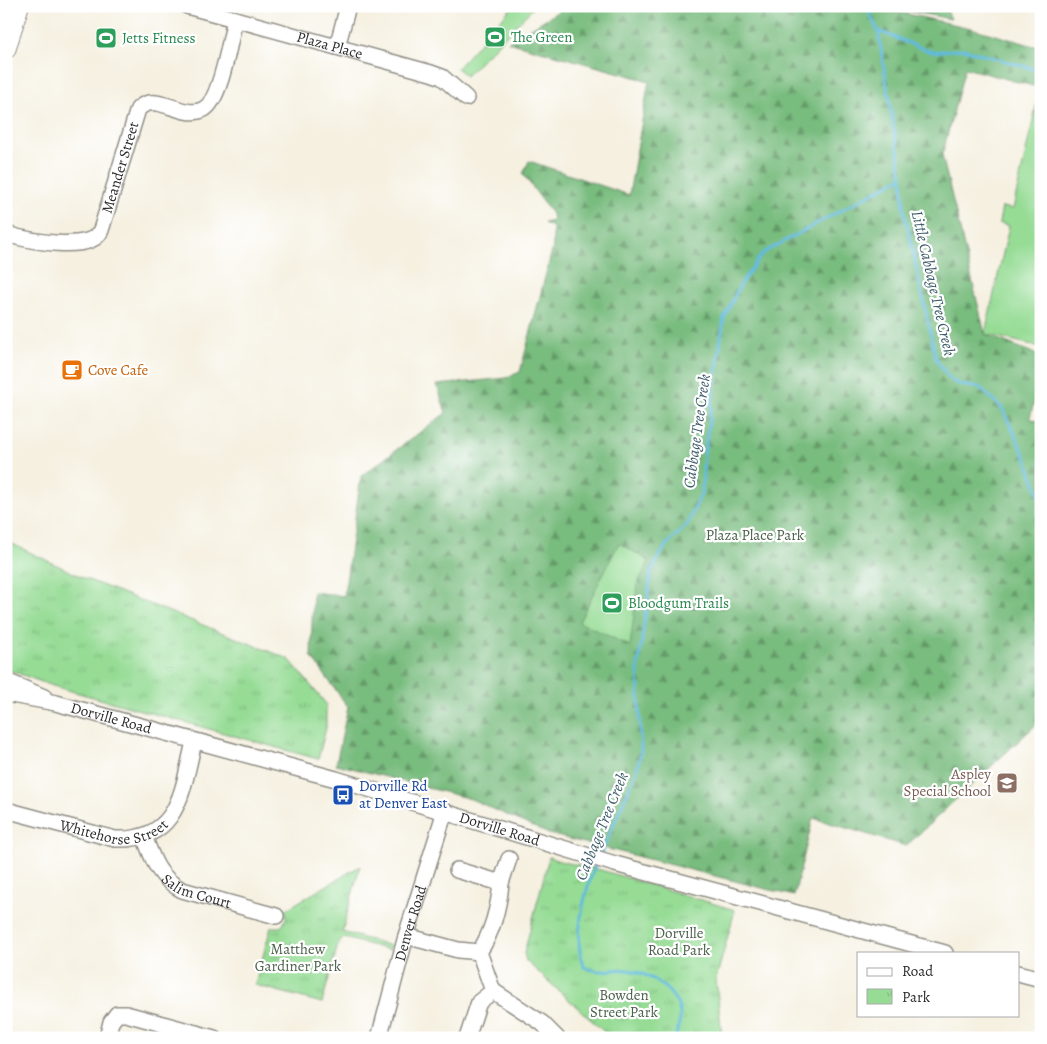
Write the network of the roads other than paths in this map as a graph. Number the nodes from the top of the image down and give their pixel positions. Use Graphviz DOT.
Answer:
graph roads {
  1 [pos="19,6"];
  2 [pos="187,6"];
  3 [pos="348,6"];
  4 [pos="235,19"];
  5 [pos="337,47"];
  6 [pos="6,49"];
  7 [pos="466,98"];
  8 [pos="6,234"];
  9 [pos="6,681"];
  10 [pos="6,694"];
  11 [pos="56,703"];
  12 [pos="194,742"];
  13 [pos="6,810"];
  14 [pos="445,811"];
  15 [pos="144,836"];
  16 [pos="509,859"];
  17 [pos="458,870"];
  18 [pos="501,883"];
  19 [pos="276,916"];
  20 [pos="406,936"];
  21 [pos="479,952"];
  22 [pos="942,952"];
  23 [pos="1020,974"];
  24 [pos="1041,979"];
  25 [pos="493,991"];
  26 [pos="107,1038"];
  27 [pos="214,1038"];
  28 [pos="379,1038"];
  29 [pos="467,1038"];
  30 [pos="557,1038"];
  1 -- 6 [label="main road"];
  2 -- 4 [label="street, Plaza Place"];
  3 -- 5 [label="street"];
  4 -- 5 [label="street, Plaza Place"];
  4 -- 8 [label="street, Meander Street"];
  5 -- 7 [label="street, Plaza Place"];
  9 -- 11 [label="street, Dorville Road"];
  10 -- 11 [label="street, Dorville Road"];
  11 -- 12 [label="street, Dorville Road"];
  12 -- 14 [label="street, Dorville Road"];
  12 -- 15 [label="street, Whitehorse Street"];
  13 -- 15 [label="street, Whitehorse Street"];
  14 -- 20 [label="street, Denver Road"];
  14 -- 22 [label="street, Dorville Road"];
  15 -- 19 [label="street, Salim Court"];
  16 -- 18 [label="street"];
  17 -- 18 [label="street"];
  18 -- 21 [label="street"];
  20 -- 21 [label="street"];
  20 -- 28 [label="street, Denver Road"];
  21 -- 25 [label="street"];
  23 -- 24 [label="street"];
  25 -- 29 [label="street"];
  25 -- 30 [label="street"];
  26 -- 27 [label="street"];
}
